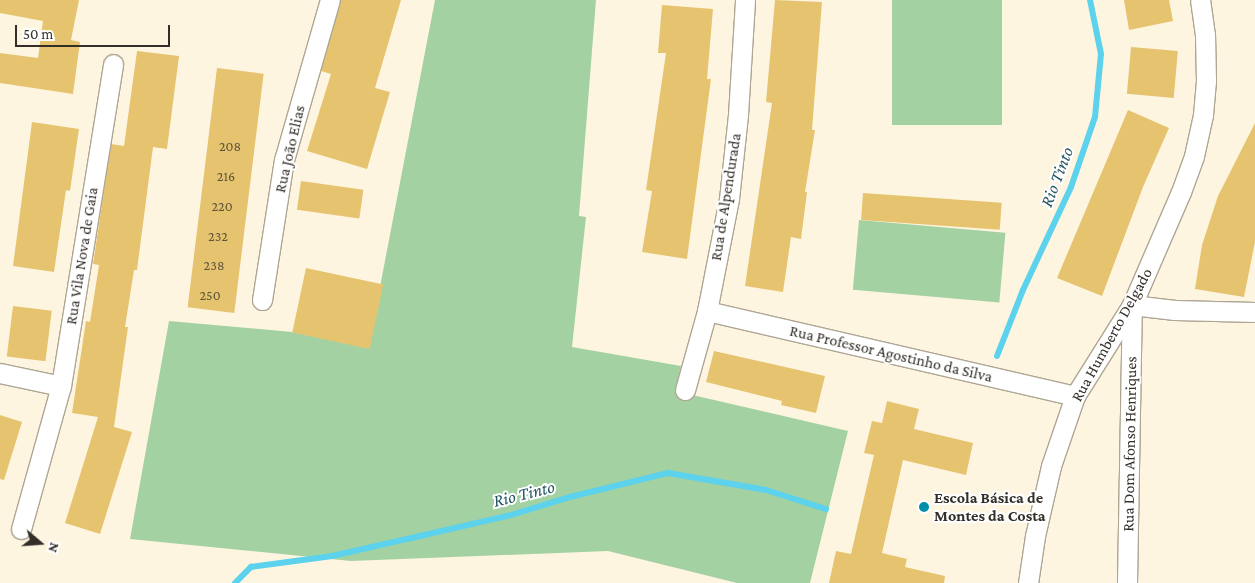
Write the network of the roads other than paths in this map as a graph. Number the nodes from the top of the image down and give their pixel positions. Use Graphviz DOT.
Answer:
graph roads {
  1 [pos="330,0"];
  2 [pos="746,0"];
  3 [pos="1200,0"];
  4 [pos="113,64"];
  5 [pos="262,300"];
  6 [pos="1132,305"];
  7 [pos="707,311"];
  8 [pos="1255,312"];
  9 [pos="0,373"];
  10 [pos="61,386"];
  11 [pos="685,390"];
  12 [pos="1076,396"];
  13 [pos="21,529"];
  14 [pos="1028,583"];
  15 [pos="1127,583"];
  1 -- 5 [label="street, Rua João Elias"];
  2 -- 7 [label="street, Rua de Alpendurada"];
  3 -- 6 [label="street, Rua Humberto Delgado"];
  4 -- 10 [label="street, Rua Vila Nova de Gaia"];
  6 -- 8 [label="street"];
  6 -- 12 [label="street, Rua Humberto Delgado"];
  6 -- 15 [label="street, Rua Dom Afonso Henriques"];
  7 -- 11 [label="street, Rua de Alpendurada"];
  7 -- 12 [label="street, Rua Professor Agostinho da Silva"];
  9 -- 10 [label="street"];
  10 -- 13 [label="street, Rua Vila Nova de Gaia"];
  12 -- 14 [label="street, Rua Humberto Delgado"];
}
